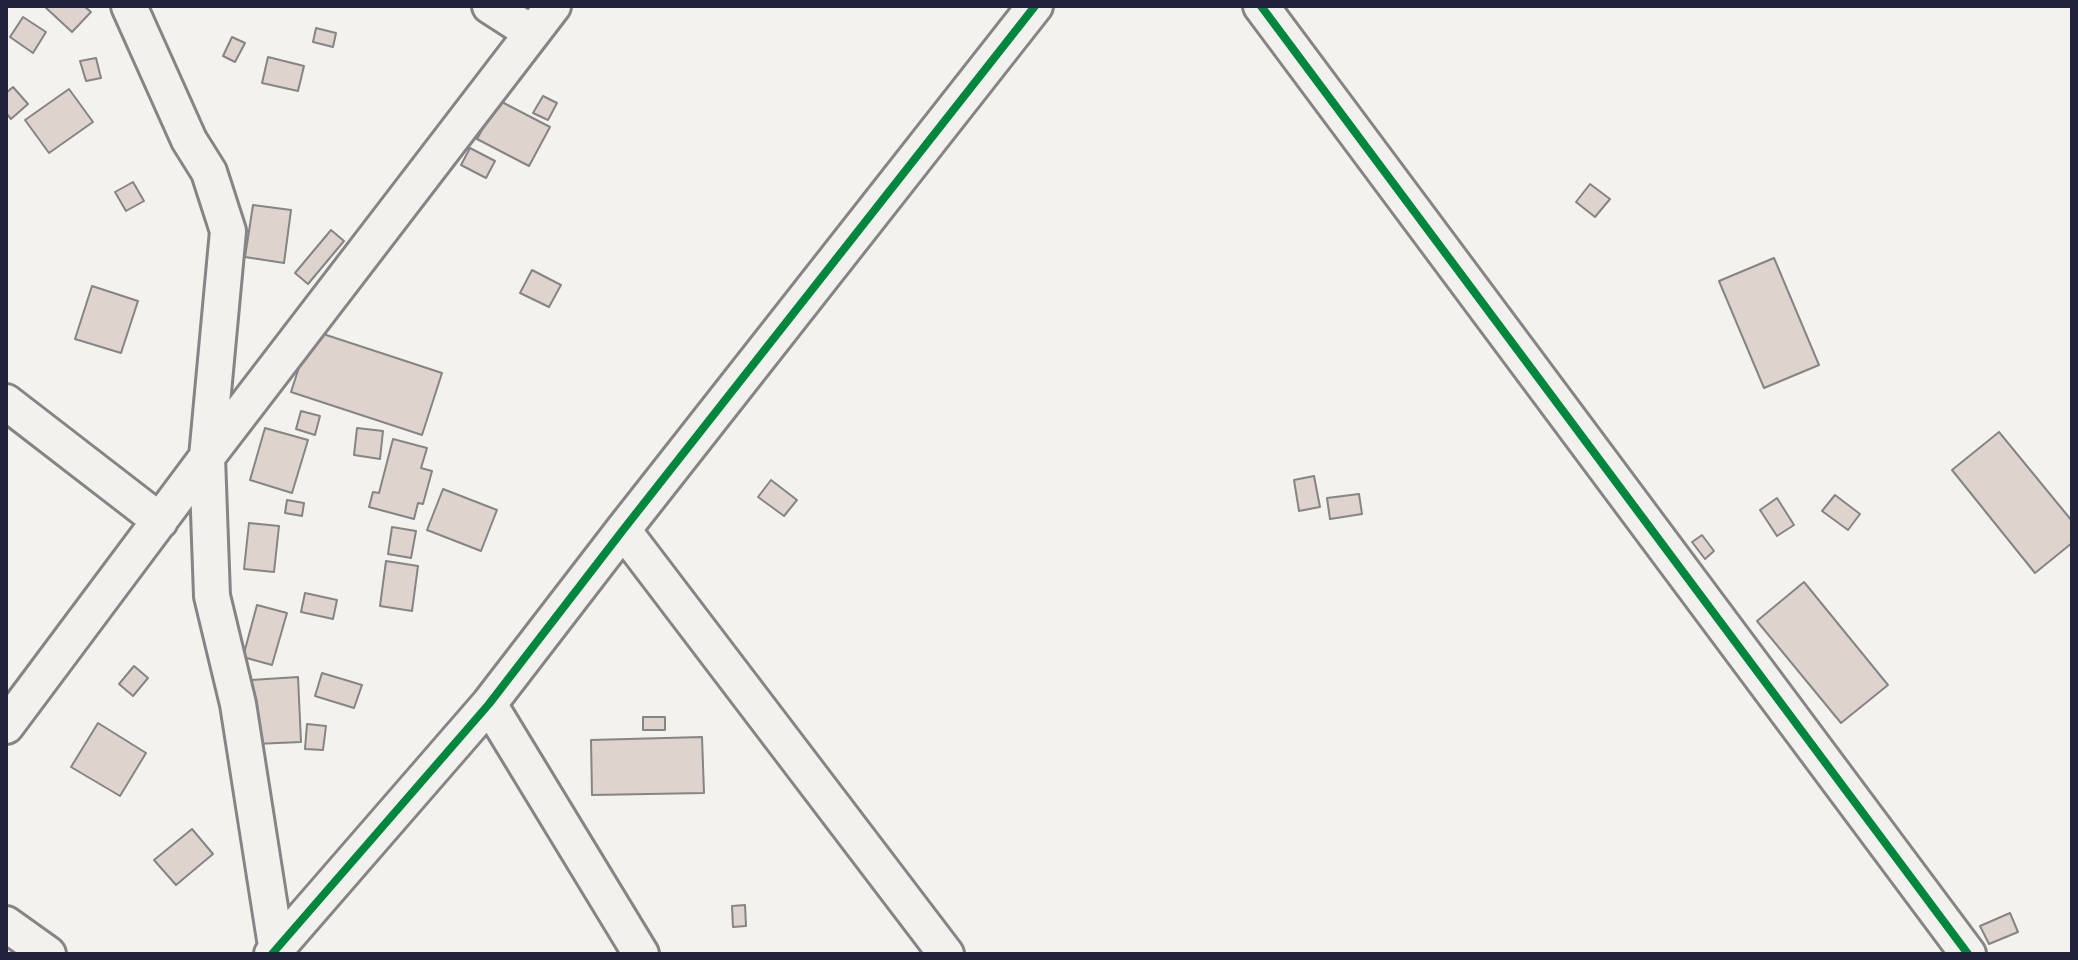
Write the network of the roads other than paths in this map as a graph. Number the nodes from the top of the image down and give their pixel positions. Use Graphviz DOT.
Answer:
graph roads {
  1 [pos="129,6"];
  2 [pos="490,6"];
  3 [pos="553,6"];
  4 [pos="1035,6"];
  5 [pos="1261,6"];
  6 [pos="532,33"];
  7 [pos="6,402"];
  8 [pos="207,457"];
  9 [pos="160,521"];
  10 [pos="623,530"];
  11 [pos="489,704"];
  12 [pos="6,726"];
  13 [pos="6,924"];
  14 [pos="274,950"];
  15 [pos="48,954"];
  16 [pos="641,954"];
  17 [pos="946,954"];
  18 [pos="1968,954"];
  1 -- 8 [label="street"];
  2 -- 6 [label="street"];
  3 -- 6 [label="street"];
  4 -- 10 [label="street"];
  5 -- 18 [label="street"];
  6 -- 8 [label="street"];
  7 -- 9 [label="street"];
  8 -- 9 [label="street"];
  8 -- 14 [label="street"];
  9 -- 12 [label="street"];
  10 -- 11 [label="street"];
  10 -- 17 [label="street"];
  11 -- 14 [label="street"];
  11 -- 16 [label="street"];
  13 -- 15 [label="street"];
}
